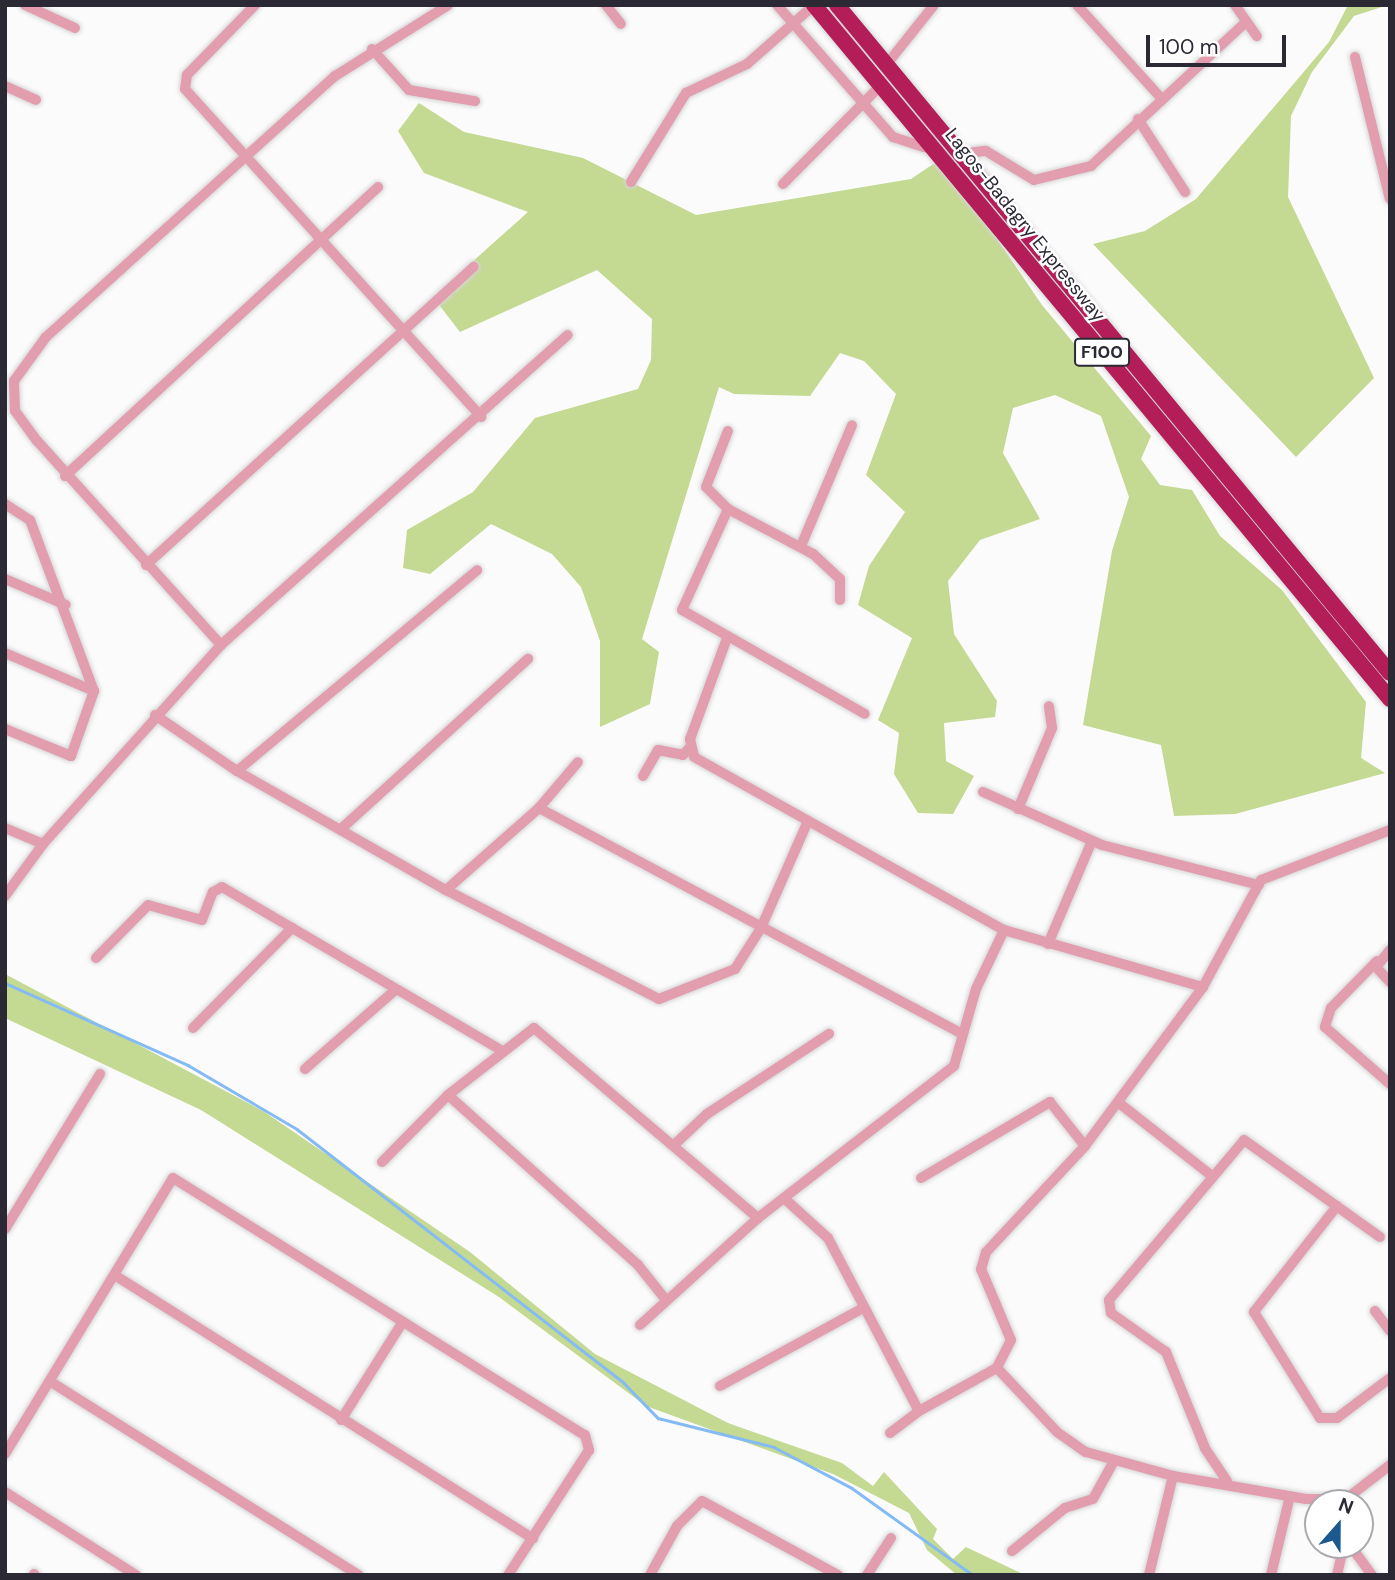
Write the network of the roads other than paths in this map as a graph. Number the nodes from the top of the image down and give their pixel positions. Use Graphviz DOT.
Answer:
graph roads {
  1 [pos="25,5"];
  2 [pos="255,5"];
  3 [pos="447,5"];
  4 [pos="606,5"];
  5 [pos="777,5"];
  6 [pos="814,5"];
  7 [pos="837,5"];
  8 [pos="934,5"];
  9 [pos="1077,5"];
  10 [pos="1235,5"];
  11 [pos="1245,23"];
  12 [pos="621,24"];
  13 [pos="787,24"];
  14 [pos="75,28"];
  15 [pos="1257,36"];
  16 [pos="372,49"];
  17 [pos="1355,57"];
  18 [pos="887,64"];
  19 [pos="5,86"];
  20 [pos="880,86"];
  21 [pos="1161,98"];
  22 [pos="36,100"];
  23 [pos="475,101"];
  24 [pos="859,105"];
  25 [pos="1138,119"];
  26 [pos="931,143"];
  27 [pos="960,154"];
  28 [pos="244,157"];
  29 [pos="631,183"];
  30 [pos="783,184"];
  31 [pos="378,187"];
  32 [pos="1185,192"];
  33 [pos="1390,199"];
  34 [pos="320,241"];
  35 [pos="474,267"];
  36 [pos="400,330"];
  37 [pos="568,335"];
  38 [pos="481,417"];
  39 [pos="852,425"];
  40 [pos="728,431"];
  41 [pos="65,477"];
  42 [pos="5,504"];
  43 [pos="728,509"];
  44 [pos="801,546"];
  45 [pos="146,565"];
  46 [pos="477,570"];
  47 [pos="5,579"];
  48 [pos="840,600"];
  49 [pos="66,605"];
  50 [pos="727,638"];
  51 [pos="221,645"];
  52 [pos="5,653"];
  53 [pos="528,659"];
  54 [pos="1390,673"];
  55 [pos="94,691"];
  56 [pos="1390,699"];
  57 [pos="1049,706"];
  58 [pos="865,714"];
  59 [pos="155,715"];
  60 [pos="5,729"];
  61 [pos="690,747"];
  62 [pos="578,762"];
  63 [pos="237,771"];
  64 [pos="643,776"];
  65 [pos="983,792"];
  66 [pos="539,807"];
  67 [pos="1018,808"];
  68 [pos="808,821"];
  69 [pos="5,828"];
  70 [pos="341,829"];
  71 [pos="1390,830"];
  72 [pos="1092,841"];
  73 [pos="43,844"];
  74 [pos="1259,885"];
  75 [pos="446,890"];
  76 [pos="5,896"];
  77 [pos="292,928"];
  78 [pos="761,928"];
  79 [pos="1004,929"];
  80 [pos="1048,944"];
  81 [pos="1390,950"];
  82 [pos="96,958"];
  83 [pos="1377,961"];
  84 [pos="1390,982"];
  85 [pos="1203,987"];
  86 [pos="394,991"];
  87 [pos="193,1028"];
  88 [pos="829,1034"];
  89 [pos="962,1034"];
  90 [pos="501,1050"];
  91 [pos="305,1069"];
  92 [pos="100,1074"];
  93 [pos="1390,1084"];
  94 [pos="448,1095"];
  95 [pos="1119,1103"];
  96 [pos="674,1145"];
  97 [pos="1084,1146"];
  98 [pos="382,1162"];
  99 [pos="1212,1175"];
  100 [pos="921,1178"];
  101 [pos="785,1199"];
  102 [pos="1337,1206"];
  103 [pos="9,1216"];
  104 [pos="758,1218"];
  105 [pos="5,1230"];
  106 [pos="1380,1237"];
  107 [pos="116,1276"];
  108 [pos="666,1300"];
  109 [pos="863,1308"];
  110 [pos="1375,1311"];
  111 [pos="402,1323"];
  112 [pos="640,1325"];
  113 [pos="1390,1331"];
  114 [pos="997,1368"];
  115 [pos="1390,1378"];
  116 [pos="51,1382"];
  117 [pos="719,1386"];
  118 [pos="919,1411"];
  119 [pos="341,1420"];
  120 [pos="890,1433"];
  121 [pos="5,1454"];
  122 [pos="1114,1461"];
  123 [pos="1390,1465"];
  124 [pos="1173,1476"];
  125 [pos="1227,1481"];
  126 [pos="1361,1489"];
  127 [pos="5,1492"];
  128 [pos="1290,1496"];
  129 [pos="1304,1497"];
  130 [pos="891,1538"];
  131 [pos="533,1539"];
  132 [pos="1012,1551"];
  133 [pos="1360,1559"];
  134 [pos="136,1575"];
  135 [pos="359,1575"];
  136 [pos="508,1575"];
  137 [pos="650,1575"];
  138 [pos="838,1575"];
  139 [pos="867,1575"];
  140 [pos="1149,1575"];
  141 [pos="1271,1575"];
  142 [pos="1372,1575"];
  1 -- 14 [label="street"];
  2 -- 28 [label="street"];
  3 -- 16 [label="street"];
  4 -- 12 [label="street"];
  5 -- 13 [label="street"];
  6 -- 13 [label="street"];
  6 -- 20 [label="highway, Lagos-Badagry Expressway / F100"];
  7 -- 18 [label="highway, Lagos-Badagry Expressway / F100"];
  8 -- 18 [label="street"];
  9 -- 21 [label="street"];
  10 -- 11 [label="street"];
  11 -- 15 [label="street"];
  11 -- 21 [label="street"];
  13 -- 24 [label="street"];
  13 -- 29 [label="street"];
  16 -- 23 [label="street"];
  16 -- 28 [label="street"];
  17 -- 33 [label="street"];
  18 -- 27 [label="highway, Lagos-Badagry Expressway / F100"];
  19 -- 22 [label="street"];
  20 -- 24 [label="street"];
  20 -- 26 [label="highway, Lagos-Badagry Expressway / F100"];
  21 -- 25 [label="street"];
  24 -- 26 [label="street"];
  24 -- 30 [label="street"];
  25 -- 27 [label="street"];
  25 -- 32 [label="street"];
  26 -- 56 [label="highway, Lagos-Badagry Expressway / F100"];
  27 -- 54 [label="highway, Lagos-Badagry Expressway / F100"];
  28 -- 34 [label="street"];
  28 -- 41 [label="street"];
  31 -- 34 [label="street"];
  34 -- 36 [label="street"];
  34 -- 41 [label="street"];
  35 -- 36 [label="street"];
  36 -- 38 [label="street"];
  36 -- 45 [label="street"];
  37 -- 38 [label="street"];
  38 -- 51 [label="street"];
  39 -- 44 [label="street"];
  40 -- 43 [label="street"];
  41 -- 45 [label="street"];
  42 -- 49 [label="street"];
  43 -- 44 [label="street"];
  43 -- 50 [label="street"];
  44 -- 48 [label="street"];
  45 -- 51 [label="street"];
  46 -- 63 [label="street"];
  47 -- 49 [label="street"];
  49 -- 55 [label="street"];
  50 -- 58 [label="street"];
  50 -- 61 [label="street"];
  51 -- 59 [label="street"];
  52 -- 55 [label="street"];
  53 -- 70 [label="street"];
  55 -- 60 [label="street"];
  57 -- 67 [label="street"];
  59 -- 63 [label="street"];
  59 -- 73 [label="street"];
  61 -- 64 [label="street"];
  61 -- 68 [label="street"];
  62 -- 66 [label="street"];
  63 -- 70 [label="street"];
  65 -- 67 [label="street"];
  66 -- 75 [label="street"];
  66 -- 78 [label="street"];
  67 -- 72 [label="street"];
  68 -- 78 [label="street"];
  68 -- 79 [label="street"];
  69 -- 73 [label="street"];
  70 -- 75 [label="street"];
  71 -- 74 [label="street"];
  72 -- 74 [label="street"];
  72 -- 80 [label="street"];
  73 -- 76 [label="street"];
  74 -- 85 [label="street"];
  75 -- 78 [label="street"];
  77 -- 82 [label="street"];
  77 -- 86 [label="street"];
  77 -- 87 [label="street"];
  78 -- 89 [label="street"];
  79 -- 80 [label="street"];
  79 -- 89 [label="street"];
  80 -- 85 [label="street"];
  81 -- 83 [label="street"];
  83 -- 84 [label="street"];
  83 -- 93 [label="street"];
  85 -- 95 [label="street"];
  86 -- 90 [label="street"];
  86 -- 91 [label="street"];
  88 -- 96 [label="street"];
  89 -- 101 [label="street"];
  90 -- 94 [label="street"];
  90 -- 96 [label="street"];
  92 -- 103 [label="street"];
  94 -- 98 [label="street"];
  94 -- 108 [label="street"];
  95 -- 97 [label="street"];
  95 -- 99 [label="street"];
  96 -- 104 [label="street"];
  97 -- 100 [label="street"];
  97 -- 114 [label="street"];
  99 -- 102 [label="street"];
  99 -- 125 [label="street"];
  101 -- 104 [label="street"];
  101 -- 109 [label="street"];
  102 -- 106 [label="street"];
  102 -- 115 [label="street"];
  103 -- 105 [label="street"];
  104 -- 108 [label="street"];
  107 -- 111 [label="street"];
  107 -- 116 [label="street"];
  107 -- 119 [label="street"];
  108 -- 112 [label="street"];
  109 -- 117 [label="street"];
  109 -- 118 [label="street"];
  110 -- 113 [label="street"];
  111 -- 119 [label="street"];
  111 -- 131 [label="street"];
  114 -- 118 [label="street"];
  114 -- 122 [label="street"];
  116 -- 121 [label="street"];
  116 -- 135 [label="street"];
  118 -- 120 [label="street"];
  119 -- 131 [label="street"];
  122 -- 124 [label="street"];
  122 -- 132 [label="street"];
  123 -- 126 [label="street"];
  124 -- 125 [label="street"];
  124 -- 140 [label="street"];
  125 -- 128 [label="street"];
  127 -- 134 [label="street"];
  128 -- 129 [label="street"];
  128 -- 141 [label="street"];
  130 -- 139 [label="street"];
  131 -- 136 [label="street"];
  133 -- 142 [label="street"];
  137 -- 138 [label="street"];
}
